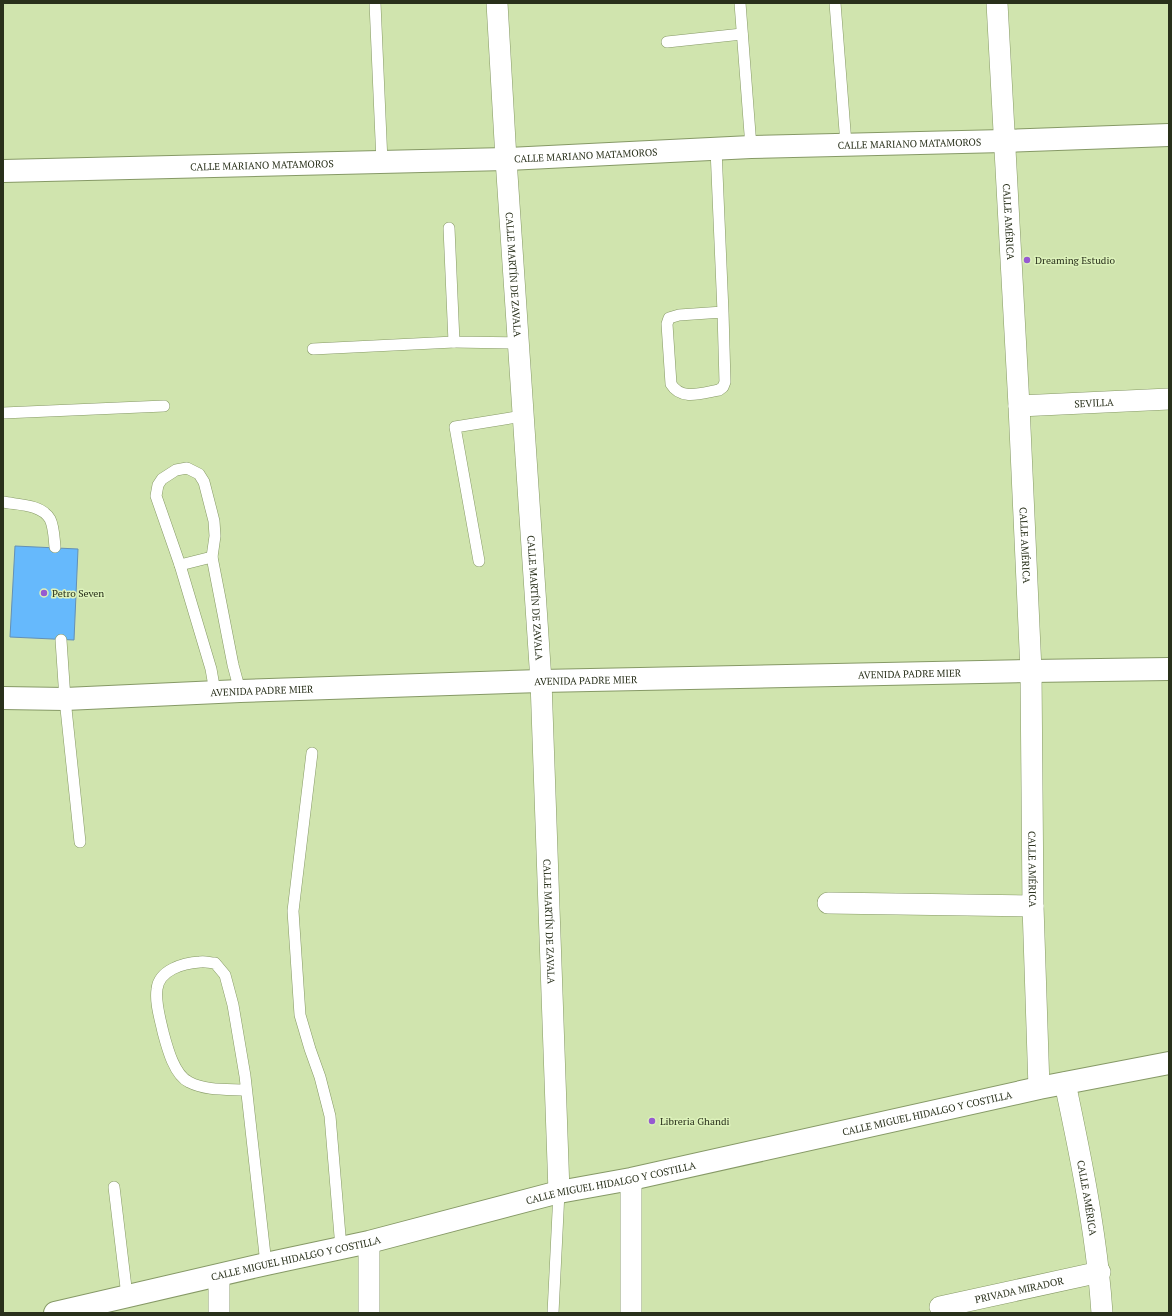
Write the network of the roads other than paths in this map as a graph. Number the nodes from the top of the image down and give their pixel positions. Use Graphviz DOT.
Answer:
graph roads {
  1 [pos="375,3"];
  2 [pos="497,3"];
  3 [pos="740,3"];
  4 [pos="836,3"];
  5 [pos="997,3"];
  6 [pos="742,34"];
  7 [pos="667,42"];
  8 [pos="1169,135"];
  9 [pos="1004,142"];
  10 [pos="846,144"];
  11 [pos="752,147"];
  12 [pos="716,149"];
  13 [pos="506,159"];
  14 [pos="382,162"];
  15 [pos="3,171"];
  16 [pos="449,228"];
  17 [pos="723,312"];
  18 [pos="454,342"];
  19 [pos="518,343"];
  20 [pos="313,349"];
  21 [pos="1169,399"];
  22 [pos="164,406"];
  23 [pos="1019,406"];
  24 [pos="3,413"];
  25 [pos="523,416"];
  26 [pos="3,502"];
  27 [pos="55,547"];
  28 [pos="212,557"];
  29 [pos="479,561"];
  30 [pos="180,565"];
  31 [pos="61,640"];
  32 [pos="1169,669"];
  33 [pos="1031,671"];
  34 [pos="541,681"];
  35 [pos="240,691"];
  36 [pos="215,692"];
  37 [pos="3,698"];
  38 [pos="65,699"];
  39 [pos="312,753"];
  40 [pos="80,842"];
  41 [pos="828,903"];
  42 [pos="1033,906"];
  43 [pos="1169,1063"];
  44 [pos="1065,1083"];
  45 [pos="1039,1088"];
  46 [pos="246,1090"];
  47 [pos="631,1179"];
  48 [pos="114,1187"];
  49 [pos="559,1192"];
  50 [pos="370,1242"];
  51 [pos="341,1248"];
  52 [pos="266,1264"];
  53 [pos="1100,1272"];
  54 [pos="219,1275"];
  55 [pos="127,1296"];
  56 [pos="940,1307"];
  57 [pos="99,1308"];
  58 [pos="55,1313"];
  59 [pos="219,1313"];
  60 [pos="369,1313"];
  61 [pos="553,1313"];
  62 [pos="631,1313"];
  63 [pos="1102,1313"];
  1 -- 14 [label="lane"];
  2 -- 13 [label="street, CALLE MARTÍN DE ZAVALA"];
  3 -- 6 [label="lane"];
  4 -- 10 [label="lane"];
  5 -- 9 [label="street, CALLE AMÉRICA"];
  6 -- 7 [label="lane"];
  6 -- 11 [label="lane"];
  8 -- 9 [label="street, CALLE MARIANO MATAMOROS"];
  9 -- 10 [label="street, CALLE MARIANO MATAMOROS"];
  9 -- 23 [label="street, CALLE AMÉRICA"];
  10 -- 11 [label="street, CALLE MARIANO MATAMOROS"];
  11 -- 12 [label="street, CALLE MARIANO MATAMOROS"];
  12 -- 13 [label="street, CALLE MARIANO MATAMOROS"];
  12 -- 17 [label="lane"];
  13 -- 14 [label="street, CALLE MARIANO MATAMOROS"];
  13 -- 19 [label="street, CALLE MARTÍN DE ZAVALA"];
  14 -- 15 [label="street, CALLE MARIANO MATAMOROS"];
  16 -- 18 [label="lane"];
  17 -- 17 [label="lane"];
  18 -- 19 [label="lane"];
  18 -- 20 [label="lane"];
  19 -- 25 [label="street, CALLE MARTÍN DE ZAVALA"];
  21 -- 23 [label="street, SEVILLA"];
  22 -- 24 [label="lane"];
  23 -- 33 [label="street, CALLE AMÉRICA"];
  25 -- 29 [label="lane"];
  25 -- 34 [label="street, CALLE MARTÍN DE ZAVALA"];
  26 -- 27 [label="lane"];
  28 -- 30 [label="lane"];
  28 -- 30 [label="lane"];
  28 -- 35 [label="lane"];
  30 -- 36 [label="lane"];
  31 -- 38 [label="lane"];
  32 -- 33 [label="street, AVENIDA PADRE MIER"];
  33 -- 34 [label="street, AVENIDA PADRE MIER"];
  33 -- 42 [label="street, CALLE AMÉRICA"];
  34 -- 35 [label="street, AVENIDA PADRE MIER"];
  34 -- 49 [label="street, CALLE MARTÍN DE ZAVALA"];
  35 -- 36 [label="street, AVENIDA PADRE MIER"];
  36 -- 38 [label="street, AVENIDA PADRE MIER"];
  37 -- 38 [label="street, AVENIDA PADRE MIER"];
  38 -- 40 [label="lane"];
  39 -- 51 [label="lane"];
  41 -- 42 [label="street"];
  42 -- 45 [label="street, CALLE AMÉRICA"];
  43 -- 44 [label="street, CALLE MIGUEL HIDALGO Y COSTILLA"];
  44 -- 45 [label="street, CALLE MIGUEL HIDALGO Y COSTILLA"];
  44 -- 53 [label="street, CALLE AMÉRICA"];
  45 -- 47 [label="street, CALLE MIGUEL HIDALGO Y COSTILLA"];
  46 -- 46 [label="lane"];
  46 -- 52 [label="lane"];
  47 -- 49 [label="street, CALLE MIGUEL HIDALGO Y COSTILLA"];
  47 -- 62 [label="street"];
  48 -- 55 [label="lane"];
  49 -- 50 [label="street, CALLE MIGUEL HIDALGO Y COSTILLA"];
  49 -- 61 [label="lane"];
  50 -- 51 [label="street, CALLE MIGUEL HIDALGO Y COSTILLA"];
  50 -- 60 [label="street"];
  51 -- 52 [label="street, CALLE MIGUEL HIDALGO Y COSTILLA"];
  52 -- 54 [label="street, CALLE MIGUEL HIDALGO Y COSTILLA"];
  53 -- 56 [label="street, PRIVADA MIRADOR"];
  53 -- 63 [label="street, CALLE AMÉRICA"];
  54 -- 55 [label="street, CALLE MIGUEL HIDALGO Y COSTILLA"];
  54 -- 59 [label="street"];
  55 -- 57 [label="street, CALLE MIGUEL HIDALGO Y COSTILLA"];
  57 -- 58 [label="street, CALLE MIGUEL HIDALGO Y COSTILLA"];
}
